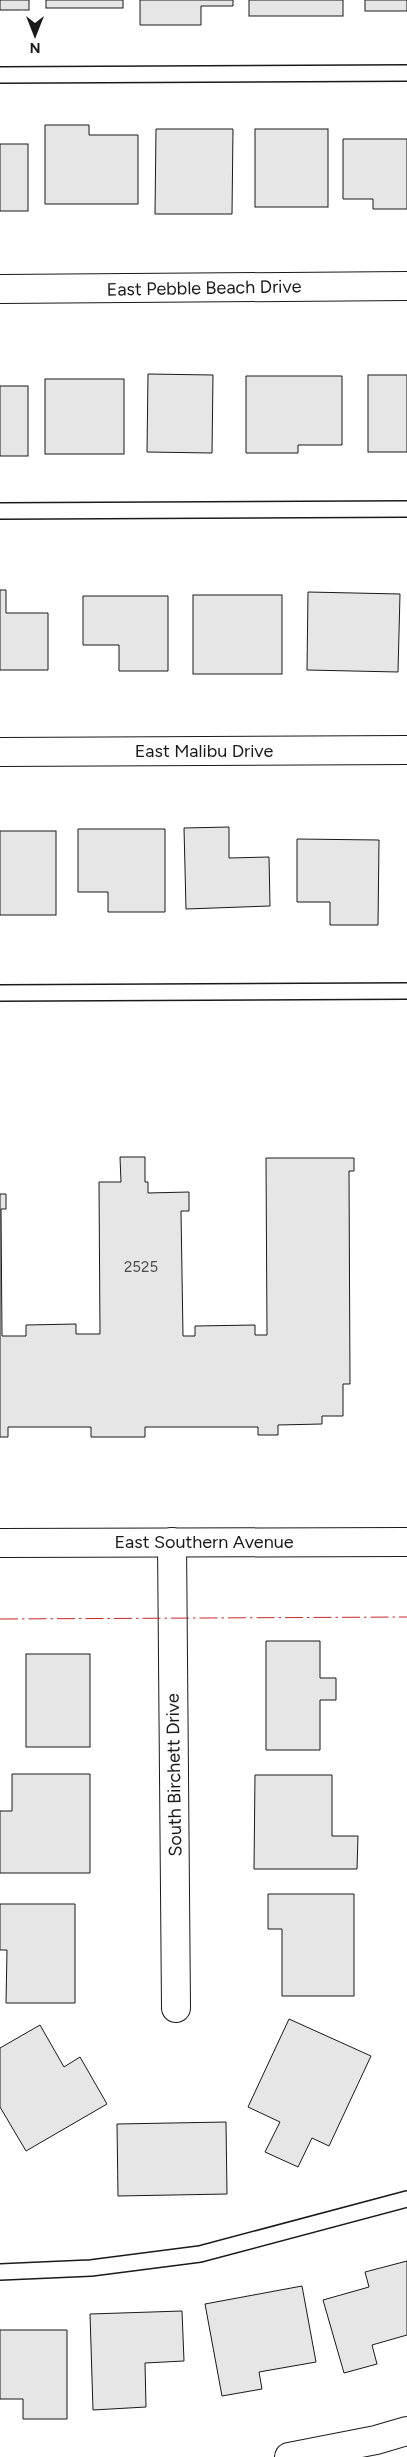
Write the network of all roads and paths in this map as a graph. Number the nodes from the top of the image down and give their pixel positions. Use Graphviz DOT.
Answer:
graph roads {
  1 [pos="407,73"];
  2 [pos="0,75"];
  3 [pos="407,286"];
  4 [pos="0,289"];
  5 [pos="407,508"];
  6 [pos="0,511"];
  7 [pos="407,750"];
  8 [pos="0,752"];
  9 [pos="407,991"];
  10 [pos="0,993"];
  11 [pos="172,1542"];
  12 [pos="407,1542"];
  13 [pos="0,1543"];
  14 [pos="176,2008"];
  15 [pos="407,2199"];
  16 [pos="0,2272"];
  17 [pos="407,2431"];
  18 [pos="289,2457"];
  1 -- 2 [label="lane"];
  3 -- 4 [label="street, East Pebble Beach Drive"];
  5 -- 6 [label="lane"];
  7 -- 8 [label="street, East Malibu Drive"];
  9 -- 10 [label="lane"];
  11 -- 12 [label="street, East Southern Avenue"];
  11 -- 13 [label="street, East Southern Avenue"];
  11 -- 14 [label="street, South Birchett Drive"];
  15 -- 16 [label="lane"];
  17 -- 18 [label="street"];
}
